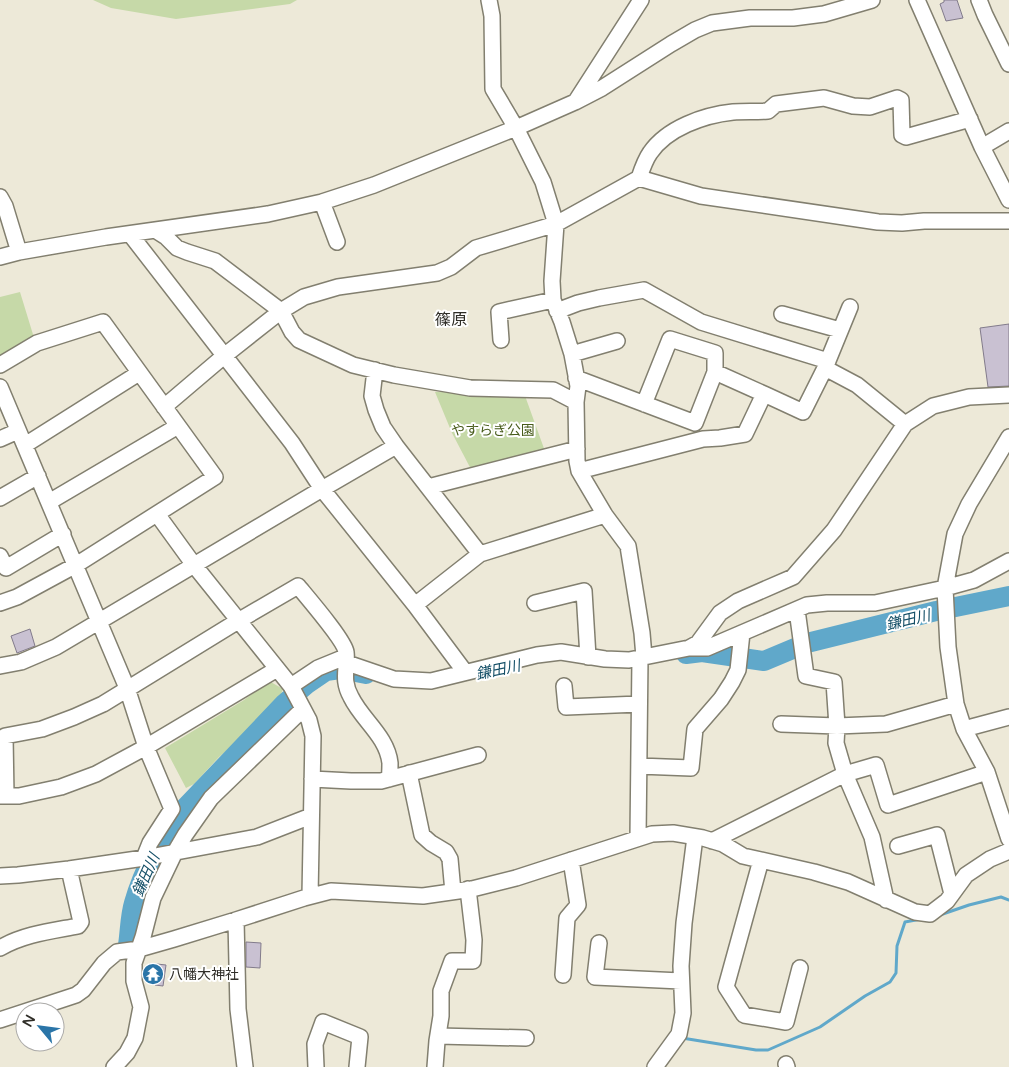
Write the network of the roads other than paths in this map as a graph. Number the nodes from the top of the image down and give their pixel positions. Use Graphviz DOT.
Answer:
graph roads {
  1 [pos="489,0"];
  2 [pos="641,0"];
  3 [pos="872,0"];
  4 [pos="917,0"];
  5 [pos="979,0"];
  6 [pos="1004,46"];
  7 [pos="1009,64"];
  8 [pos="575,102"];
  9 [pos="970,118"];
  10 [pos="516,128"];
  11 [pos="1009,131"];
  12 [pos="982,148"];
  13 [pos="639,178"];
  14 [pos="0,197"];
  15 [pos="1009,200"];
  16 [pos="322,202"];
  17 [pos="1009,221"];
  18 [pos="556,224"];
  19 [pos="155,230"];
  20 [pos="130,234"];
  21 [pos="337,242"];
  22 [pos="19,252"];
  23 [pos="0,257"];
  24 [pos="555,305"];
  25 [pos="850,307"];
  26 [pos="281,311"];
  27 [pos="782,314"];
  28 [pos="840,330"];
  29 [pos="501,340"];
  30 [pos="617,341"];
  31 [pos="572,354"];
  32 [pos="224,356"];
  33 [pos="0,365"];
  34 [pos="826,365"];
  35 [pos="375,370"];
  36 [pos="715,372"];
  37 [pos="139,373"];
  38 [pos="576,378"];
  39 [pos="764,394"];
  40 [pos="1009,395"];
  41 [pos="2,397"];
  42 [pos="576,402"];
  43 [pos="644,404"];
  44 [pos="164,407"];
  45 [pos="905,424"];
  46 [pos="178,426"];
  47 [pos="18,430"];
  48 [pos="1009,437"];
  49 [pos="0,439"];
  50 [pos="25,445"];
  51 [pos="396,446"];
  52 [pos="577,449"];
  53 [pos="579,471"];
  54 [pos="38,476"];
  55 [pos="428,488"];
  56 [pos="322,489"];
  57 [pos="0,498"];
  58 [pos="49,502"];
  59 [pos="157,514"];
  60 [pos="605,515"];
  61 [pos="62,534"];
  62 [pos="480,554"];
  63 [pos="0,556"];
  64 [pos="1009,561"];
  65 [pos="76,565"];
  66 [pos="194,566"];
  67 [pos="945,588"];
  68 [pos="0,603"];
  69 [pos="535,603"];
  70 [pos="415,605"];
  71 [pos="796,610"];
  72 [pos="100,621"];
  73 [pos="238,621"];
  74 [pos="742,633"];
  75 [pos="689,648"];
  76 [pos="588,656"];
  77 [pos="642,658"];
  78 [pos="346,662"];
  79 [pos="0,666"];
  80 [pos="277,669"];
  81 [pos="465,672"];
  82 [pos="291,686"];
  83 [pos="564,686"];
  84 [pos="128,688"];
  85 [pos="640,704"];
  86 [pos="956,704"];
  87 [pos="303,709"];
  88 [pos="1009,716"];
  89 [pos="781,724"];
  90 [pos="837,726"];
  91 [pos="964,729"];
  92 [pos="146,747"];
  93 [pos="478,755"];
  94 [pos="639,766"];
  95 [pos="987,772"];
  96 [pos="409,773"];
  97 [pos="845,774"];
  98 [pos="389,778"];
  99 [pos="312,779"];
  100 [pos="3,796"];
  101 [pos="311,816"];
  102 [pos="695,837"];
  103 [pos="638,838"];
  104 [pos="1009,838"];
  105 [pos="712,841"];
  106 [pos="898,846"];
  107 [pos="1009,851"];
  108 [pos="175,852"];
  109 [pos="144,858"];
  110 [pos="571,860"];
  111 [pos="761,860"];
  112 [pos="70,869"];
  113 [pos="0,876"];
  114 [pos="468,890"];
  115 [pos="453,892"];
  116 [pos="952,894"];
  117 [pos="310,896"];
  118 [pos="886,900"];
  119 [pos="236,920"];
  120 [pos="600,943"];
  121 [pos="0,948"];
  122 [pos="139,949"];
  123 [pos="800,968"];
  124 [pos="563,975"];
  125 [pos="681,980"];
  126 [pos="0,1020"];
  127 [pos="438,1036"];
  128 [pos="526,1038"];
  129 [pos="661,1066"];
  130 [pos="114,1067"];
  131 [pos="245,1067"];
  132 [pos="316,1067"];
  133 [pos="357,1067"];
  134 [pos="435,1067"];
  1 -- 10 [label="street"];
  2 -- 8 [label="street"];
  3 -- 8 [label="street"];
  4 -- 9 [label="street"];
  5 -- 6 [label="street"];
  6 -- 7 [label="street"];
  8 -- 10 [label="street"];
  9 -- 12 [label="street"];
  9 -- 13 [label="street"];
  10 -- 16 [label="street"];
  10 -- 18 [label="street"];
  11 -- 12 [label="street"];
  12 -- 15 [label="street"];
  13 -- 17 [label="street"];
  13 -- 18 [label="street"];
  14 -- 22 [label="street"];
  16 -- 19 [label="street"];
  16 -- 21 [label="street"];
  18 -- 24 [label="street"];
  18 -- 26 [label="street"];
  19 -- 20 [label="street"];
  19 -- 26 [label="street"];
  20 -- 22 [label="street"];
  20 -- 32 [label="street"];
  22 -- 23 [label="street"];
  24 -- 29 [label="street"];
  24 -- 31 [label="street"];
  24 -- 34 [label="street"];
  25 -- 28 [label="street"];
  26 -- 32 [label="street"];
  26 -- 35 [label="street"];
  27 -- 28 [label="street"];
  28 -- 34 [label="street"];
  30 -- 31 [label="street"];
  31 -- 38 [label="street"];
  32 -- 44 [label="street"];
  32 -- 56 [label="street"];
  33 -- 37 [label="street"];
  34 -- 39 [label="street"];
  34 -- 45 [label="street"];
  35 -- 42 [label="street"];
  35 -- 51 [label="street"];
  36 -- 39 [label="street"];
  36 -- 43 [label="street"];
  36 -- 43 [label="street"];
  37 -- 44 [label="street"];
  37 -- 50 [label="street"];
  38 -- 42 [label="street"];
  38 -- 43 [label="street"];
  39 -- 53 [label="street"];
  40 -- 45 [label="street"];
  41 -- 47 [label="street"];
  42 -- 52 [label="street"];
  44 -- 46 [label="street"];
  45 -- 75 [label="street"];
  46 -- 58 [label="street"];
  46 -- 59 [label="street"];
  47 -- 49 [label="street"];
  47 -- 50 [label="street"];
  48 -- 67 [label="street"];
  50 -- 54 [label="street"];
  51 -- 55 [label="street"];
  51 -- 56 [label="street"];
  52 -- 53 [label="street"];
  52 -- 55 [label="street"];
  53 -- 60 [label="street"];
  54 -- 57 [label="street"];
  54 -- 58 [label="street"];
  55 -- 62 [label="street"];
  56 -- 66 [label="street"];
  56 -- 70 [label="street"];
  58 -- 61 [label="street"];
  59 -- 65 [label="street"];
  59 -- 66 [label="street"];
  60 -- 62 [label="street"];
  60 -- 77 [label="street"];
  61 -- 63 [label="street"];
  61 -- 65 [label="street"];
  62 -- 70 [label="street"];
  64 -- 67 [label="street"];
  65 -- 68 [label="street"];
  65 -- 72 [label="street"];
  66 -- 72 [label="street"];
  66 -- 73 [label="street"];
  67 -- 71 [label="street"];
  67 -- 86 [label="street"];
  69 -- 76 [label="street"];
  70 -- 81 [label="street"];
  71 -- 74 [label="street"];
  71 -- 90 [label="street"];
  72 -- 79 [label="street"];
  72 -- 84 [label="street"];
  73 -- 78 [label="street"];
  73 -- 80 [label="street"];
  73 -- 84 [label="street"];
  74 -- 75 [label="street"];
  74 -- 94 [label="street"];
  75 -- 77 [label="street"];
  76 -- 77 [label="street"];
  76 -- 81 [label="street"];
  77 -- 85 [label="street"];
  78 -- 81 [label="street"];
  78 -- 82 [label="street"];
  78 -- 98 [label="street"];
  80 -- 82 [label="street"];
  80 -- 92 [label="street"];
  82 -- 87 [label="street"];
  83 -- 85 [label="street"];
  84 -- 92 [label="street"];
  84 -- 100 [label="street"];
  85 -- 94 [label="street"];
  86 -- 90 [label="street"];
  86 -- 91 [label="street"];
  87 -- 99 [label="street"];
  87 -- 108 [label="street"];
  88 -- 91 [label="street"];
  89 -- 90 [label="street"];
  90 -- 97 [label="street"];
  91 -- 95 [label="street"];
  92 -- 100 [label="street"];
  92 -- 109 [label="street"];
  93 -- 96 [label="street"];
  94 -- 103 [label="street"];
  95 -- 97 [label="street"];
  95 -- 104 [label="street"];
  96 -- 98 [label="street"];
  96 -- 115 [label="street"];
  97 -- 105 [label="street"];
  97 -- 118 [label="street"];
  98 -- 99 [label="street"];
  99 -- 101 [label="street"];
  101 -- 108 [label="street"];
  101 -- 117 [label="street"];
  102 -- 103 [label="street"];
  102 -- 105 [label="street"];
  102 -- 125 [label="street"];
  103 -- 110 [label="street"];
  105 -- 111 [label="street"];
  106 -- 116 [label="street"];
  107 -- 116 [label="street"];
  108 -- 109 [label="street"];
  108 -- 122 [label="street"];
  109 -- 112 [label="street"];
  110 -- 114 [label="street"];
  110 -- 124 [label="street"];
  111 -- 118 [label="street"];
  111 -- 123 [label="street"];
  112 -- 113 [label="street"];
  112 -- 121 [label="street"];
  114 -- 115 [label="street"];
  114 -- 127 [label="street"];
  115 -- 117 [label="street"];
  116 -- 118 [label="street"];
  117 -- 119 [label="street"];
  119 -- 122 [label="street"];
  119 -- 131 [label="street"];
  120 -- 125 [label="street"];
  122 -- 126 [label="street"];
  122 -- 130 [label="street"];
  125 -- 129 [label="street"];
  127 -- 128 [label="street"];
  127 -- 134 [label="street"];
  132 -- 133 [label="street"];
}
